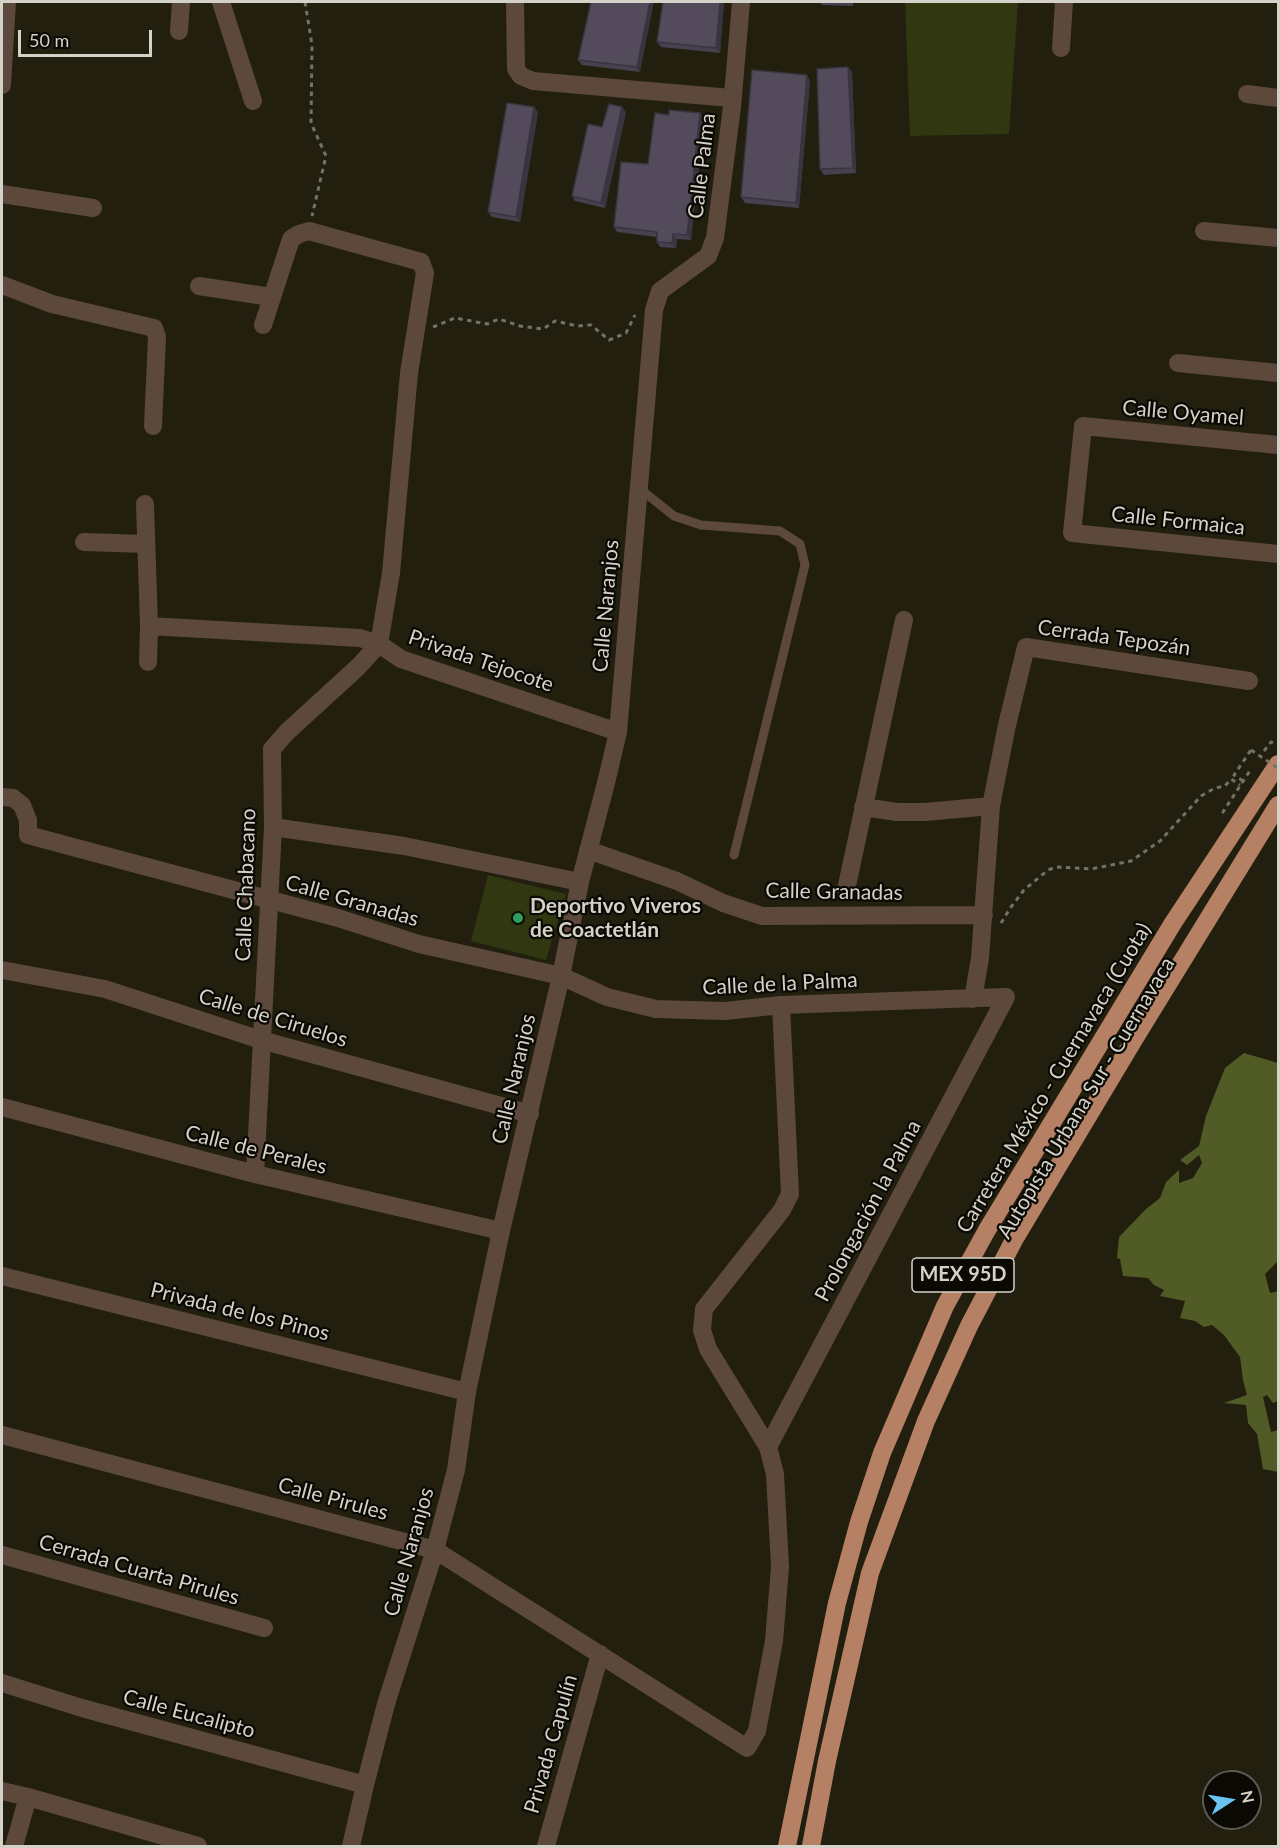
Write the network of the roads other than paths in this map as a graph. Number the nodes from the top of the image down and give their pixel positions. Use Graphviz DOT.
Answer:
graph roads {
  1 [pos="7,2"];
  2 [pos="181,2"];
  3 [pos="221,2"];
  4 [pos="515,2"];
  5 [pos="741,2"];
  6 [pos="1064,2"];
  7 [pos="3,25"];
  8 [pos="179,31"];
  9 [pos="1061,48"];
  10 [pos="2,85"];
  11 [pos="1247,94"];
  12 [pos="731,98"];
  13 [pos="1278,98"];
  14 [pos="253,101"];
  15 [pos="2,194"];
  16 [pos="93,208"];
  17 [pos="1204,231"];
  18 [pos="1278,238"];
  19 [pos="2,285"];
  20 [pos="200,286"];
  21 [pos="271,297"];
  22 [pos="654,310"];
  23 [pos="263,325"];
  24 [pos="1178,363"];
  25 [pos="1278,373"];
  26 [pos="153,426"];
  27 [pos="1278,445"];
  28 [pos="639,488"];
  29 [pos="145,504"];
  30 [pos="1072,532"];
  31 [pos="84,542"];
  32 [pos="146,544"];
  33 [pos="1278,554"];
  34 [pos="904,620"];
  35 [pos="149,626"];
  36 [pos="379,644"];
  37 [pos="148,662"];
  38 [pos="1250,681"];
  39 [pos="618,732"];
  40 [pos="1278,766"];
  41 [pos="1278,775"];
  42 [pos="2,797"];
  43 [pos="1278,805"];
  44 [pos="991,806"];
  45 [pos="863,807"];
  46 [pos="273,827"];
  47 [pos="1278,828"];
  48 [pos="588,850"];
  49 [pos="734,855"];
  50 [pos="580,882"];
  51 [pos="846,890"];
  52 [pos="270,900"];
  53 [pos="984,915"];
  54 [pos="2,970"];
  55 [pos="561,976"];
  56 [pos="1006,996"];
  57 [pos="973,999"];
  58 [pos="781,1005"];
  59 [pos="261,1041"];
  60 [pos="2,1107"];
  61 [pos="530,1114"];
  62 [pos="255,1174"];
  63 [pos="501,1231"];
  64 [pos="2,1276"];
  65 [pos="467,1392"];
  66 [pos="2,1435"];
  67 [pos="768,1447"];
  68 [pos="435,1550"];
  69 [pos="2,1555"];
  70 [pos="264,1628"];
  71 [pos="600,1654"];
  72 [pos="2,1683"];
  73 [pos="364,1785"];
  74 [pos="2,1791"];
  75 [pos="28,1797"];
  76 [pos="14,1846"];
  77 [pos="198,1846"];
  78 [pos="352,1846"];
  79 [pos="546,1846"];
  80 [pos="788,1846"];
  81 [pos="813,1846"];
  1 -- 7 [label="street"];
  2 -- 8 [label="street"];
  3 -- 14 [label="street"];
  4 -- 12 [label="street"];
  5 -- 12 [label="street, Calle Palma"];
  6 -- 9 [label="street"];
  7 -- 10 [label="street"];
  11 -- 13 [label="street"];
  12 -- 22 [label="street, Calle Palma"];
  15 -- 16 [label="street"];
  17 -- 18 [label="street"];
  19 -- 26 [label="street"];
  20 -- 21 [label="street"];
  21 -- 23 [label="street"];
  21 -- 36 [label="street"];
  22 -- 28 [label="street, Calle Naranjos"];
  24 -- 25 [label="street"];
  27 -- 30 [label="street, Calle Oyamel"];
  28 -- 39 [label="street, Calle Naranjos"];
  28 -- 49 [label="lane"];
  29 -- 32 [label="street"];
  30 -- 33 [label="street, Calle Formaica"];
  31 -- 32 [label="street"];
  32 -- 35 [label="street"];
  34 -- 45 [label="street"];
  35 -- 36 [label="street, Privada Tejocote"];
  35 -- 37 [label="street"];
  36 -- 39 [label="street, Privada Tejocote"];
  36 -- 46 [label="street, Calle Chabacano"];
  38 -- 44 [label="street, Cerrada Tepozán"];
  39 -- 48 [label="street, Calle Naranjos"];
  40 -- 80 [label="highway, Carretera México - Cuernavaca (Cuota) / MEX 95D"];
  41 -- 80 [label="highway, Autopista Urbana Sur - Cuernavaca"];
  42 -- 52 [label="street, Calle Granadas"];
  43 -- 81 [label="highway, MEX 95D"];
  44 -- 45 [label="street"];
  44 -- 53 [label="street, Cerrada Tepozán"];
  45 -- 51 [label="street"];
  46 -- 50 [label="street"];
  46 -- 52 [label="street, Calle Chabacano"];
  47 -- 81 [label="highway, Autopista Urbana Sur - Cuernavaca"];
  48 -- 50 [label="street, Calle Naranjos"];
  48 -- 53 [label="street, Calle Granadas"];
  50 -- 55 [label="street, Calle Naranjos"];
  52 -- 55 [label="street, Calle Granadas"];
  52 -- 59 [label="street, Calle Chabacano"];
  53 -- 57 [label="street, Cerrada Tepozán"];
  54 -- 59 [label="street, Calle de Ciruelos"];
  55 -- 58 [label="street, Calle de la Palma"];
  55 -- 61 [label="street, Calle Naranjos"];
  56 -- 57 [label="street, Calle de la Palma"];
  56 -- 67 [label="street, Prolongación la Palma"];
  57 -- 58 [label="street, Calle de la Palma"];
  58 -- 67 [label="street"];
  59 -- 61 [label="street, Calle de Ciruelos"];
  59 -- 62 [label="street, Calle Chabacano"];
  60 -- 62 [label="street, Calle de Perales"];
  61 -- 63 [label="street, Calle Naranjos"];
  62 -- 63 [label="street, Calle de Perales"];
  63 -- 65 [label="street, Calle Naranjos"];
  64 -- 65 [label="street, Privada de los Pinos"];
  65 -- 68 [label="street, Calle Naranjos"];
  66 -- 68 [label="street, Calle Pirules"];
  67 -- 71 [label="street, Calle Pirules"];
  68 -- 71 [label="street, Calle Pirules"];
  68 -- 73 [label="street, Calle Naranjos"];
  69 -- 70 [label="street, Cerrada Cuarta Pirules"];
  71 -- 79 [label="street, Privada Capulín"];
  72 -- 73 [label="street, Calle Eucalipto"];
  73 -- 78 [label="street, Calle Naranjos"];
  74 -- 75 [label="street"];
  75 -- 76 [label="street"];
  75 -- 77 [label="street"];
}
